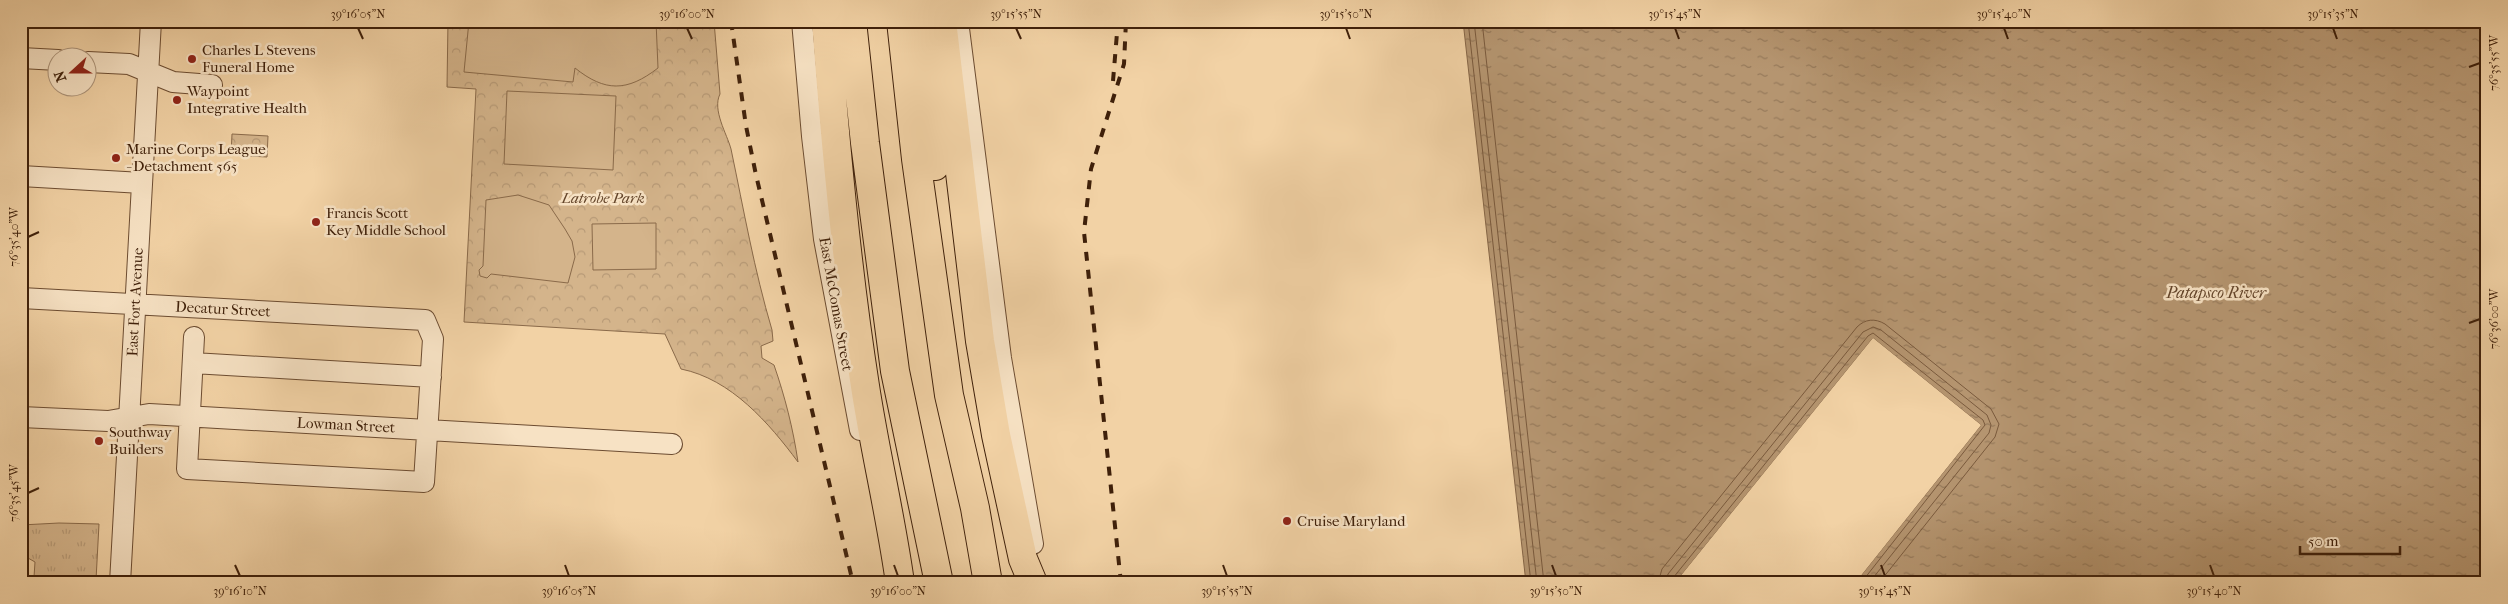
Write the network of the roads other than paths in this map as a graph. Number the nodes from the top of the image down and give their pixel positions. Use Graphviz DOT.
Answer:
graph roads {
  1 [pos="151,21"];
  2 [pos="802,21"];
  3 [pos="826,21"];
  4 [pos="852,21"];
  5 [pos="870,21"];
  6 [pos="901,21"];
  7 [pos="923,21"];
  8 [pos="942,21"];
  9 [pos="958,21"];
  10 [pos="21,58"];
  11 [pos="48,59"];
  12 [pos="98,62"];
  13 [pos="148,70"];
  14 [pos="212,85"];
  15 [pos="21,176"];
  16 [pos="142,183"];
  17 [pos="21,298"];
  18 [pos="135,304"];
  19 [pos="194,337"];
  20 [pos="193,364"];
  21 [pos="431,377"];
  22 [pos="21,417"];
  23 [pos="191,417"];
  24 [pos="128,418"];
  25 [pos="428,429"];
  26 [pos="672,444"];
  27 [pos="975,508"];
  28 [pos="927,518"];
  29 [pos="120,583"];
  30 [pos="894,583"];
  31 [pos="900,583"];
  32 [pos="939,583"];
  33 [pos="988,583"];
  34 [pos="1033,583"];
  35 [pos="1042,583"];
  1 -- 13 [label="street, East Fort Avenue"];
  2 -- 30 [label="street, East McComas Street"];
  3 -- 31 [label="highway"];
  4 -- 28 [label="highway"];
  5 -- 28 [label="highway"];
  6 -- 27 [label="highway"];
  7 -- 27 [label="highway"];
  8 -- 34 [label="highway"];
  9 -- 35 [label="street"];
  10 -- 11 [label="street"];
  12 -- 13 [label="street"];
  13 -- 14 [label="street"];
  13 -- 16 [label="street, East Fort Avenue"];
  15 -- 16 [label="street"];
  16 -- 18 [label="street, East Fort Avenue"];
  17 -- 18 [label="street, Decatur Street"];
  18 -- 21 [label="street, Decatur Street"];
  18 -- 24 [label="street, East Fort Avenue"];
  19 -- 20 [label="street"];
  20 -- 21 [label="street"];
  20 -- 23 [label="street"];
  21 -- 25 [label="street"];
  22 -- 24 [label="street, Lowman Street"];
  23 -- 24 [label="street, Lowman Street"];
  23 -- 25 [label="street, Lowman Street"];
  23 -- 25 [label="street"];
  24 -- 29 [label="street, East Fort Avenue"];
  25 -- 26 [label="street, Lowman Street"];
  27 -- 33 [label="highway"];
  28 -- 32 [label="highway"];
}
